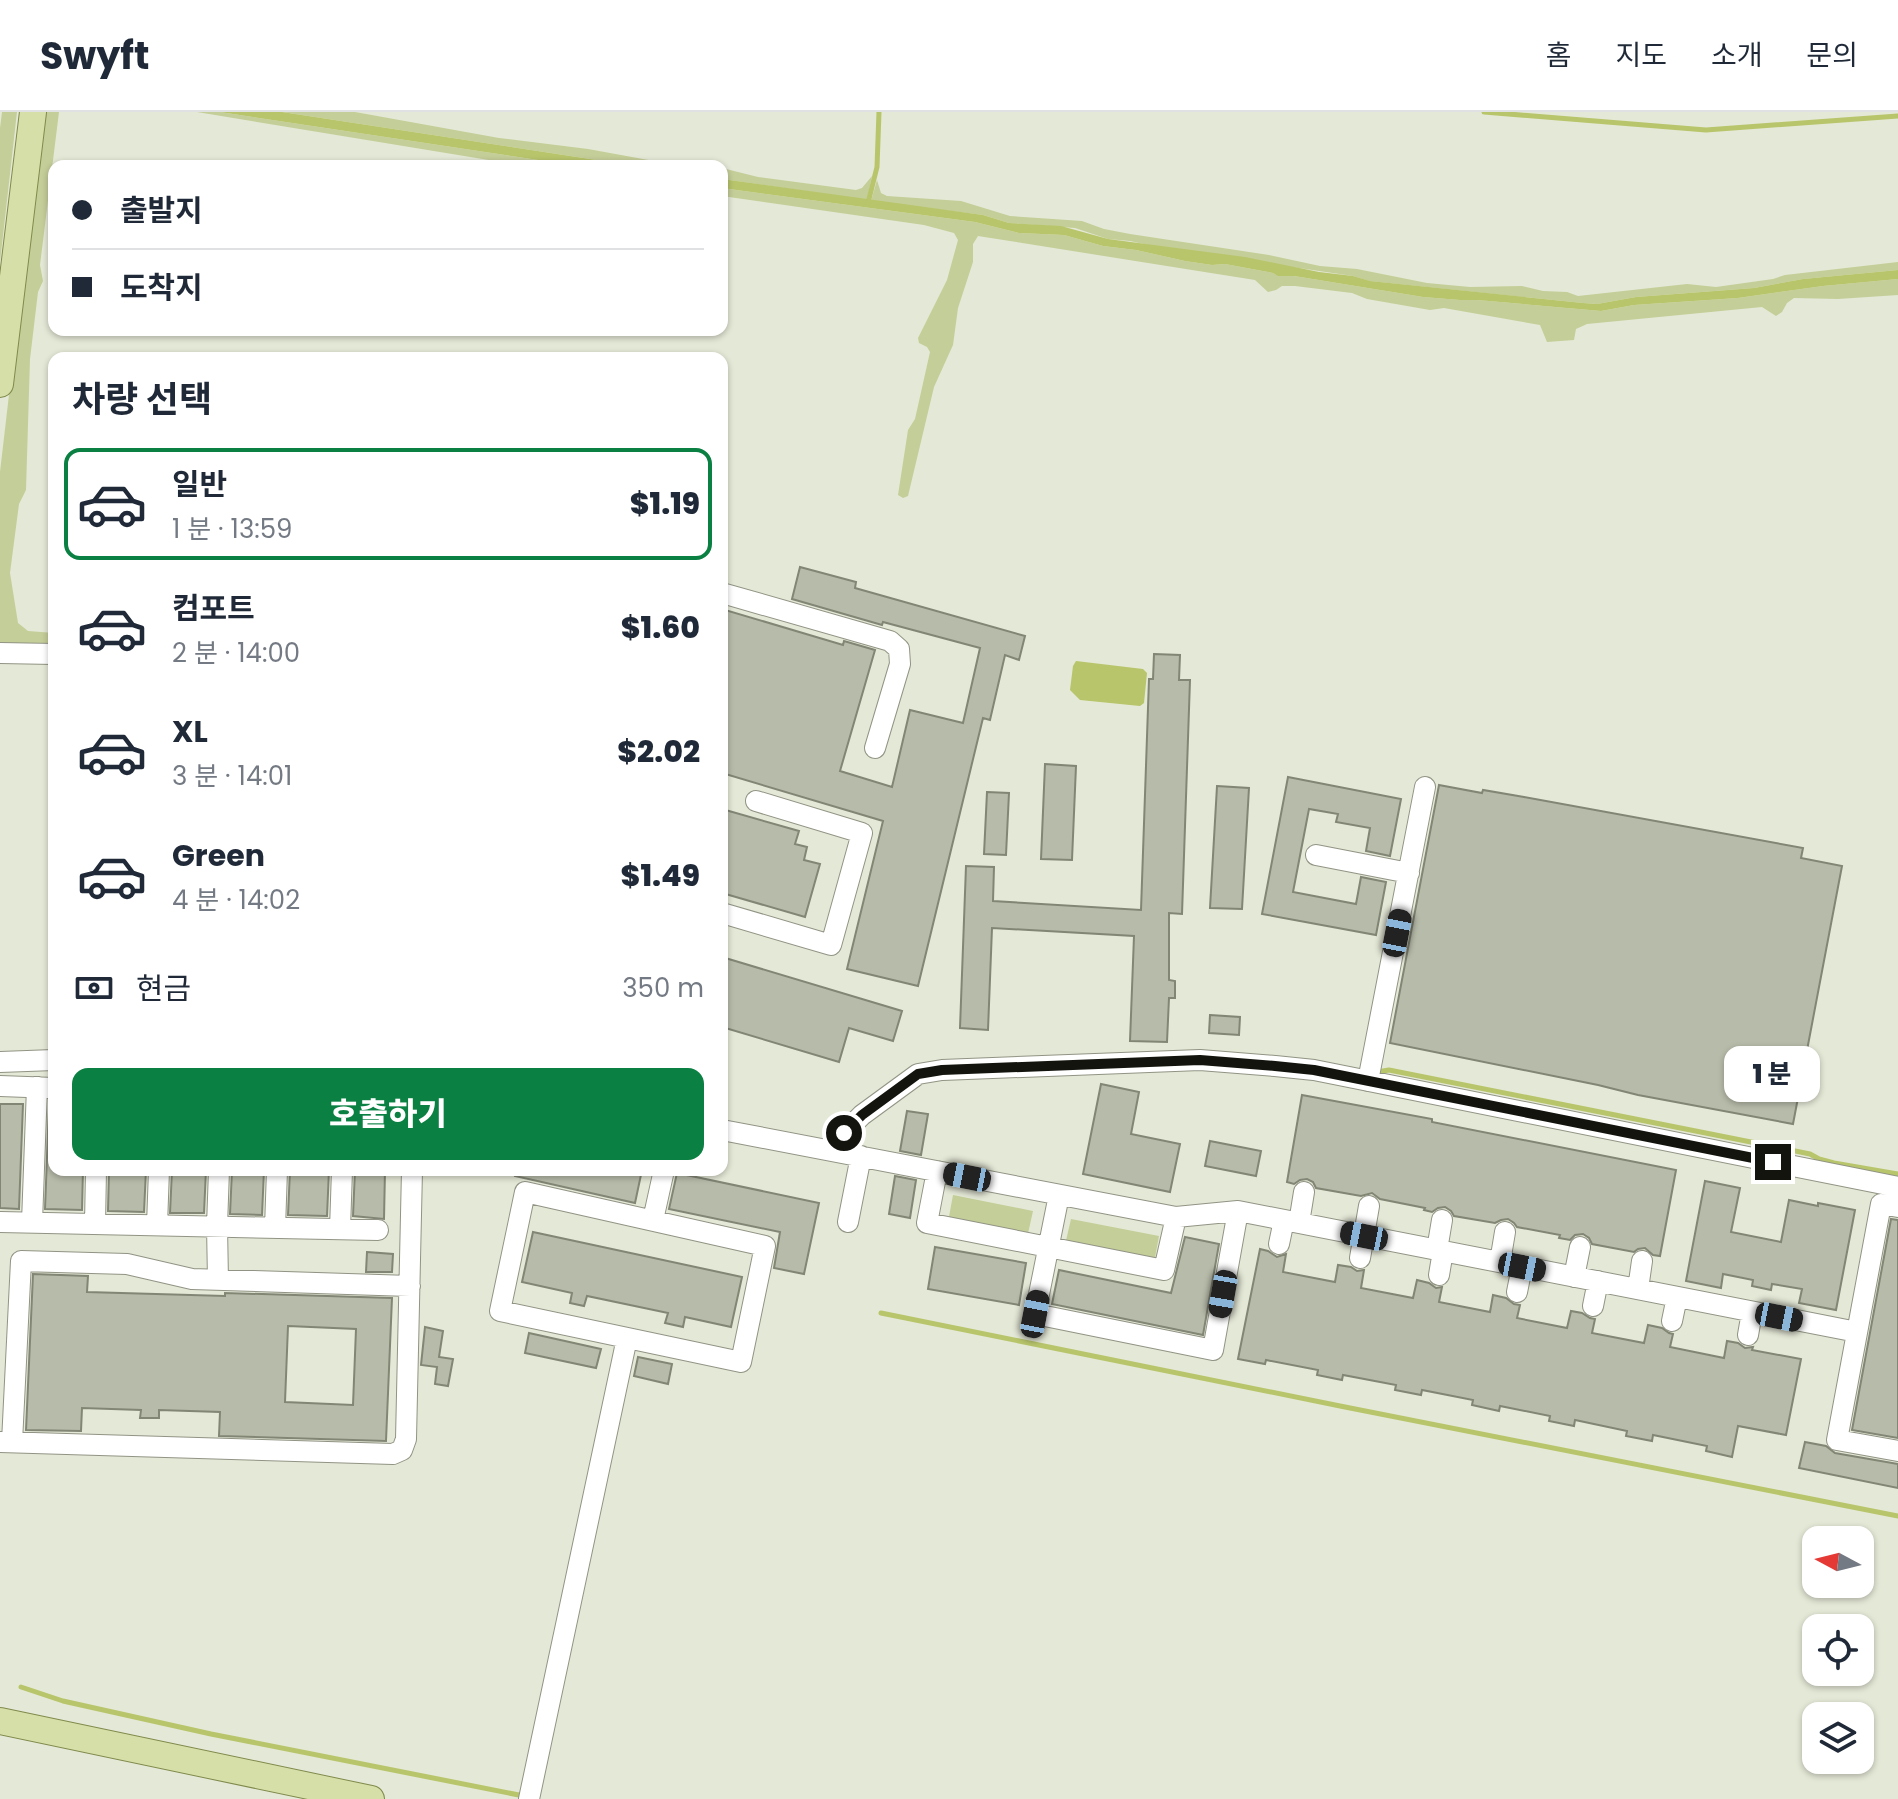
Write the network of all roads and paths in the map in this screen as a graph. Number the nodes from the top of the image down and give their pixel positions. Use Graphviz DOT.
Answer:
graph roads {
  1 [pos="33,112"];
  2 [pos="0,384"];
  3 [pos="728,595"];
  4 [pos="0,653"];
  5 [pos="48,654"];
  6 [pos="875,748"];
  7 [pos="1425,787"];
  8 [pos="756,801"];
  9 [pos="1316,855"];
  10 [pos="1409,873"];
  11 [pos="728,915"];
  12 [pos="48,1060"];
  13 [pos="0,1062"];
  14 [pos="1368,1081"];
  15 [pos="0,1086"];
  16 [pos="46,1087"];
  17 [pos="728,1131"];
  18 [pos="827,1150"];
  19 [pos="861,1156"];
  20 [pos="937,1171"];
  21 [pos="96,1176"];
  22 [pos="159,1176"];
  23 [pos="219,1176"];
  24 [pos="277,1176"];
  25 [pos="342,1176"];
  26 [pos="412,1176"];
  27 [pos="663,1176"];
  28 [pos="1898,1187"];
  29 [pos="1304,1192"];
  30 [pos="1059,1195"];
  31 [pos="1369,1206"];
  32 [pos="1898,1207"];
  33 [pos="1238,1211"];
  34 [pos="1176,1217"];
  35 [pos="653,1220"];
  36 [pos="1442,1220"];
  37 [pos="1292,1221"];
  38 [pos="0,1222"];
  39 [pos="32,1222"];
  40 [pos="848,1222"];
  41 [pos="95,1224"];
  42 [pos="157,1225"];
  43 [pos="217,1226"];
  44 [pos="275,1228"];
  45 [pos="340,1229"];
  46 [pos="378,1230"];
  47 [pos="1505,1232"];
  48 [pos="1364,1236"];
  49 [pos="1279,1244"];
  50 [pos="1048,1247"];
  51 [pos="1580,1247"];
  52 [pos="1440,1250"];
  53 [pos="1360,1258"];
  54 [pos="1642,1261"];
  55 [pos="1500,1262"];
  56 [pos="1522,1267"];
  57 [pos="1439,1275"];
  58 [pos="1574,1277"];
  59 [pos="218,1280"];
  60 [pos="1598,1281"];
  61 [pos="410,1286"];
  62 [pos="1638,1289"];
  63 [pos="1517,1292"];
  64 [pos="1677,1297"];
  65 [pos="1593,1306"];
  66 [pos="1752,1312"];
  67 [pos="1672,1321"];
  68 [pos="1857,1332"];
  69 [pos="1748,1335"];
  70 [pos="627,1338"];
  71 [pos="6,1442"];
  72 [pos="1898,1451"];
  73 [pos="0,1721"];
  74 [pos="371,1799"];
  75 [pos="529,1799"];
  1 -- 2 [label="main road"];
  3 -- 6 [label="street"];
  4 -- 5 [label="street"];
  7 -- 10 [label="street"];
  8 -- 11 [label="street"];
  9 -- 10 [label="street"];
  10 -- 14 [label="street"];
  12 -- 13 [label="street"];
  14 -- 18 [label="street"];
  14 -- 28 [label="street"];
  15 -- 16 [label="street"];
  16 -- 39 [label="street"];
  17 -- 18 [label="street"];
  18 -- 19 [label="street"];
  19 -- 20 [label="street"];
  19 -- 40 [label="street"];
  20 -- 30 [label="street"];
  20 -- 50 [label="street"];
  21 -- 41 [label="street"];
  22 -- 42 [label="street"];
  23 -- 43 [label="street"];
  24 -- 44 [label="street"];
  25 -- 45 [label="street"];
  26 -- 61 [label="street"];
  27 -- 35 [label="street"];
  29 -- 37 [label="street"];
  30 -- 34 [label="street"];
  30 -- 50 [label="street"];
  31 -- 48 [label="street"];
  32 -- 68 [label="street"];
  33 -- 34 [label="street"];
  33 -- 37 [label="street"];
  33 -- 50 [label="street"];
  34 -- 50 [label="street"];
  35 -- 70 [label="street"];
  35 -- 70 [label="street"];
  36 -- 52 [label="street"];
  37 -- 48 [label="street"];
  37 -- 49 [label="street"];
  38 -- 39 [label="street"];
  39 -- 41 [label="street"];
  41 -- 42 [label="street"];
  42 -- 43 [label="street"];
  43 -- 44 [label="street"];
  43 -- 59 [label="street"];
  44 -- 45 [label="street"];
  45 -- 46 [label="street"];
  47 -- 55 [label="street"];
  48 -- 52 [label="street"];
  48 -- 53 [label="street"];
  51 -- 58 [label="street"];
  52 -- 55 [label="street"];
  52 -- 57 [label="street"];
  54 -- 62 [label="street"];
  55 -- 56 [label="street"];
  56 -- 58 [label="street"];
  56 -- 63 [label="street"];
  58 -- 60 [label="street"];
  59 -- 61 [label="street"];
  59 -- 71 [label="street"];
  60 -- 62 [label="street"];
  60 -- 65 [label="street"];
  61 -- 71 [label="street"];
  62 -- 64 [label="street"];
  64 -- 66 [label="street"];
  64 -- 67 [label="street"];
  66 -- 68 [label="street"];
  66 -- 69 [label="street"];
  68 -- 72 [label="street"];
  70 -- 75 [label="street"];
  73 -- 74 [label="main road"];
}
